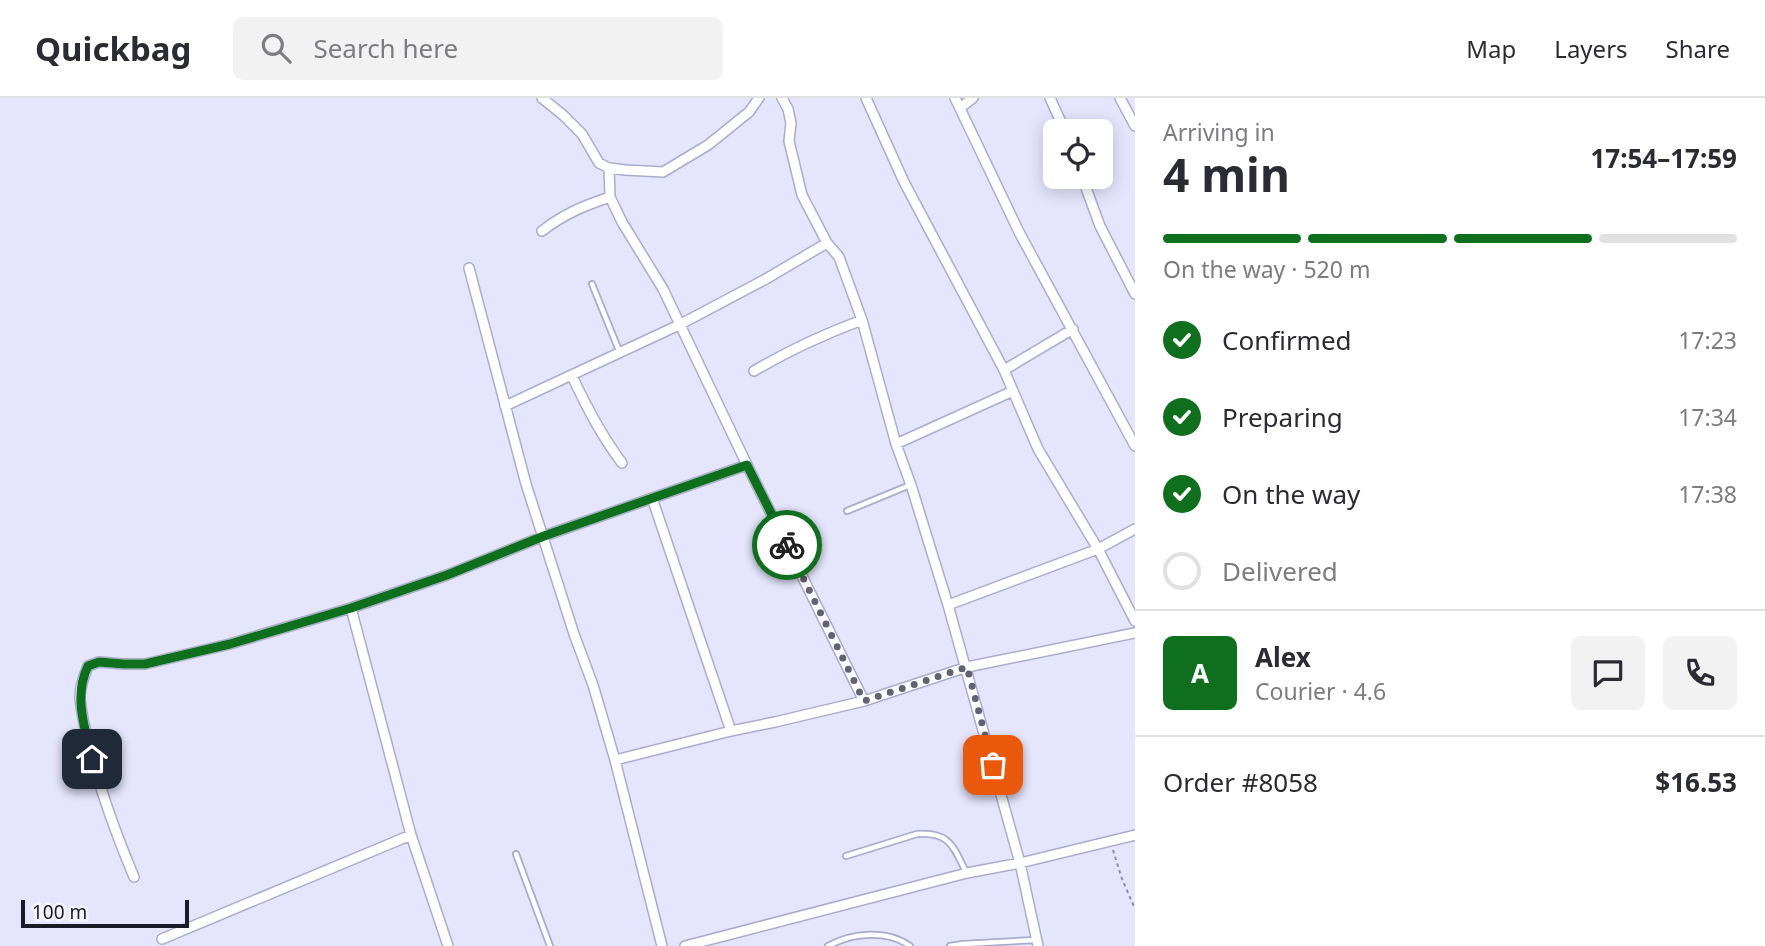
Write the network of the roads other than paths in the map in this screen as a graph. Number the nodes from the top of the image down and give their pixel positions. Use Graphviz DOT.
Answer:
graph roads {
  1 [pos="542,98"];
  2 [pos="759,98"];
  3 [pos="782,98"];
  4 [pos="866,98"];
  5 [pos="955,98"];
  6 [pos="973,98"];
  7 [pos="1050,98"];
  8 [pos="1120,98"];
  9 [pos="960,108"];
  10 [pos="1060,119"];
  11 [pos="1135,126"];
  12 [pos="609,168"];
  13 [pos="1086,189"];
  14 [pos="610,197"];
  15 [pos="542,231"];
  16 [pos="827,243"];
  17 [pos="469,268"];
  18 [pos="592,284"];
  19 [pos="1135,294"];
  20 [pos="862,320"];
  21 [pos="679,325"];
  22 [pos="1073,329"];
  23 [pos="620,353"];
  24 [pos="1004,370"];
  25 [pos="754,371"];
  26 [pos="572,376"];
  27 [pos="1013,391"];
  28 [pos="505,406"];
  29 [pos="896,444"];
  30 [pos="1135,446"];
  31 [pos="622,463"];
  32 [pos="747,465"];
  33 [pos="911,485"];
  34 [pos="652,498"];
  35 [pos="847,511"];
  36 [pos="1135,529"];
  37 [pos="544,536"];
  38 [pos="1098,549"];
  39 [pos="948,606"];
  40 [pos="351,608"];
  41 [pos="1135,621"];
  42 [pos="1135,633"];
  43 [pos="967,667"];
  44 [pos="864,701"];
  45 [pos="731,731"];
  46 [pos="615,760"];
  47 [pos="411,835"];
  48 [pos="1135,835"];
  49 [pos="516,853"];
  50 [pos="846,856"];
  51 [pos="1020,863"];
  52 [pos="967,873"];
  53 [pos="134,877"];
  54 [pos="162,939"];
  55 [pos="1037,943"];
  56 [pos="448,946"];
  57 [pos="550,946"];
  58 [pos="662,946"];
  59 [pos="685,946"];
  60 [pos="828,946"];
  61 [pos="909,946"];
  62 [pos="950,946"];
  1 -- 12 [label="street"];
  2 -- 12 [label="street"];
  3 -- 16 [label="street"];
  4 -- 24 [label="street"];
  5 -- 9 [label="street"];
  6 -- 9 [label="street"];
  7 -- 10 [label="street"];
  8 -- 11 [label="street"];
  9 -- 22 [label="street"];
  12 -- 14 [label="street"];
  13 -- 19 [label="street"];
  14 -- 15 [label="street"];
  14 -- 21 [label="street"];
  16 -- 20 [label="street"];
  16 -- 21 [label="street"];
  17 -- 28 [label="street"];
  18 -- 23 [label="lane"];
  20 -- 25 [label="street"];
  20 -- 29 [label="street"];
  21 -- 23 [label="street"];
  21 -- 32 [label="street"];
  22 -- 24 [label="street"];
  22 -- 30 [label="street"];
  23 -- 26 [label="street"];
  24 -- 27 [label="street"];
  26 -- 28 [label="street"];
  26 -- 31 [label="street"];
  27 -- 29 [label="street"];
  27 -- 38 [label="street"];
  28 -- 37 [label="street"];
  29 -- 33 [label="street"];
  32 -- 34 [label="street"];
  32 -- 44 [label="street"];
  33 -- 35 [label="lane"];
  33 -- 39 [label="street"];
  34 -- 37 [label="street"];
  34 -- 45 [label="street"];
  36 -- 38 [label="street"];
  37 -- 40 [label="street"];
  37 -- 46 [label="street"];
  38 -- 39 [label="street"];
  38 -- 41 [label="street"];
  39 -- 43 [label="street"];
  40 -- 47 [label="street"];
  40 -- 53 [label="street"];
  42 -- 43 [label="street"];
  43 -- 44 [label="street"];
  43 -- 51 [label="street"];
  44 -- 45 [label="street"];
  45 -- 46 [label="street"];
  46 -- 58 [label="street"];
  47 -- 54 [label="street"];
  47 -- 56 [label="street"];
  48 -- 51 [label="street"];
  49 -- 57 [label="lane"];
  50 -- 52 [label="lane"];
  51 -- 52 [label="street"];
  51 -- 55 [label="street"];
  52 -- 59 [label="street"];
  55 -- 62 [label="lane"];
  60 -- 61 [label="lane"];
}
